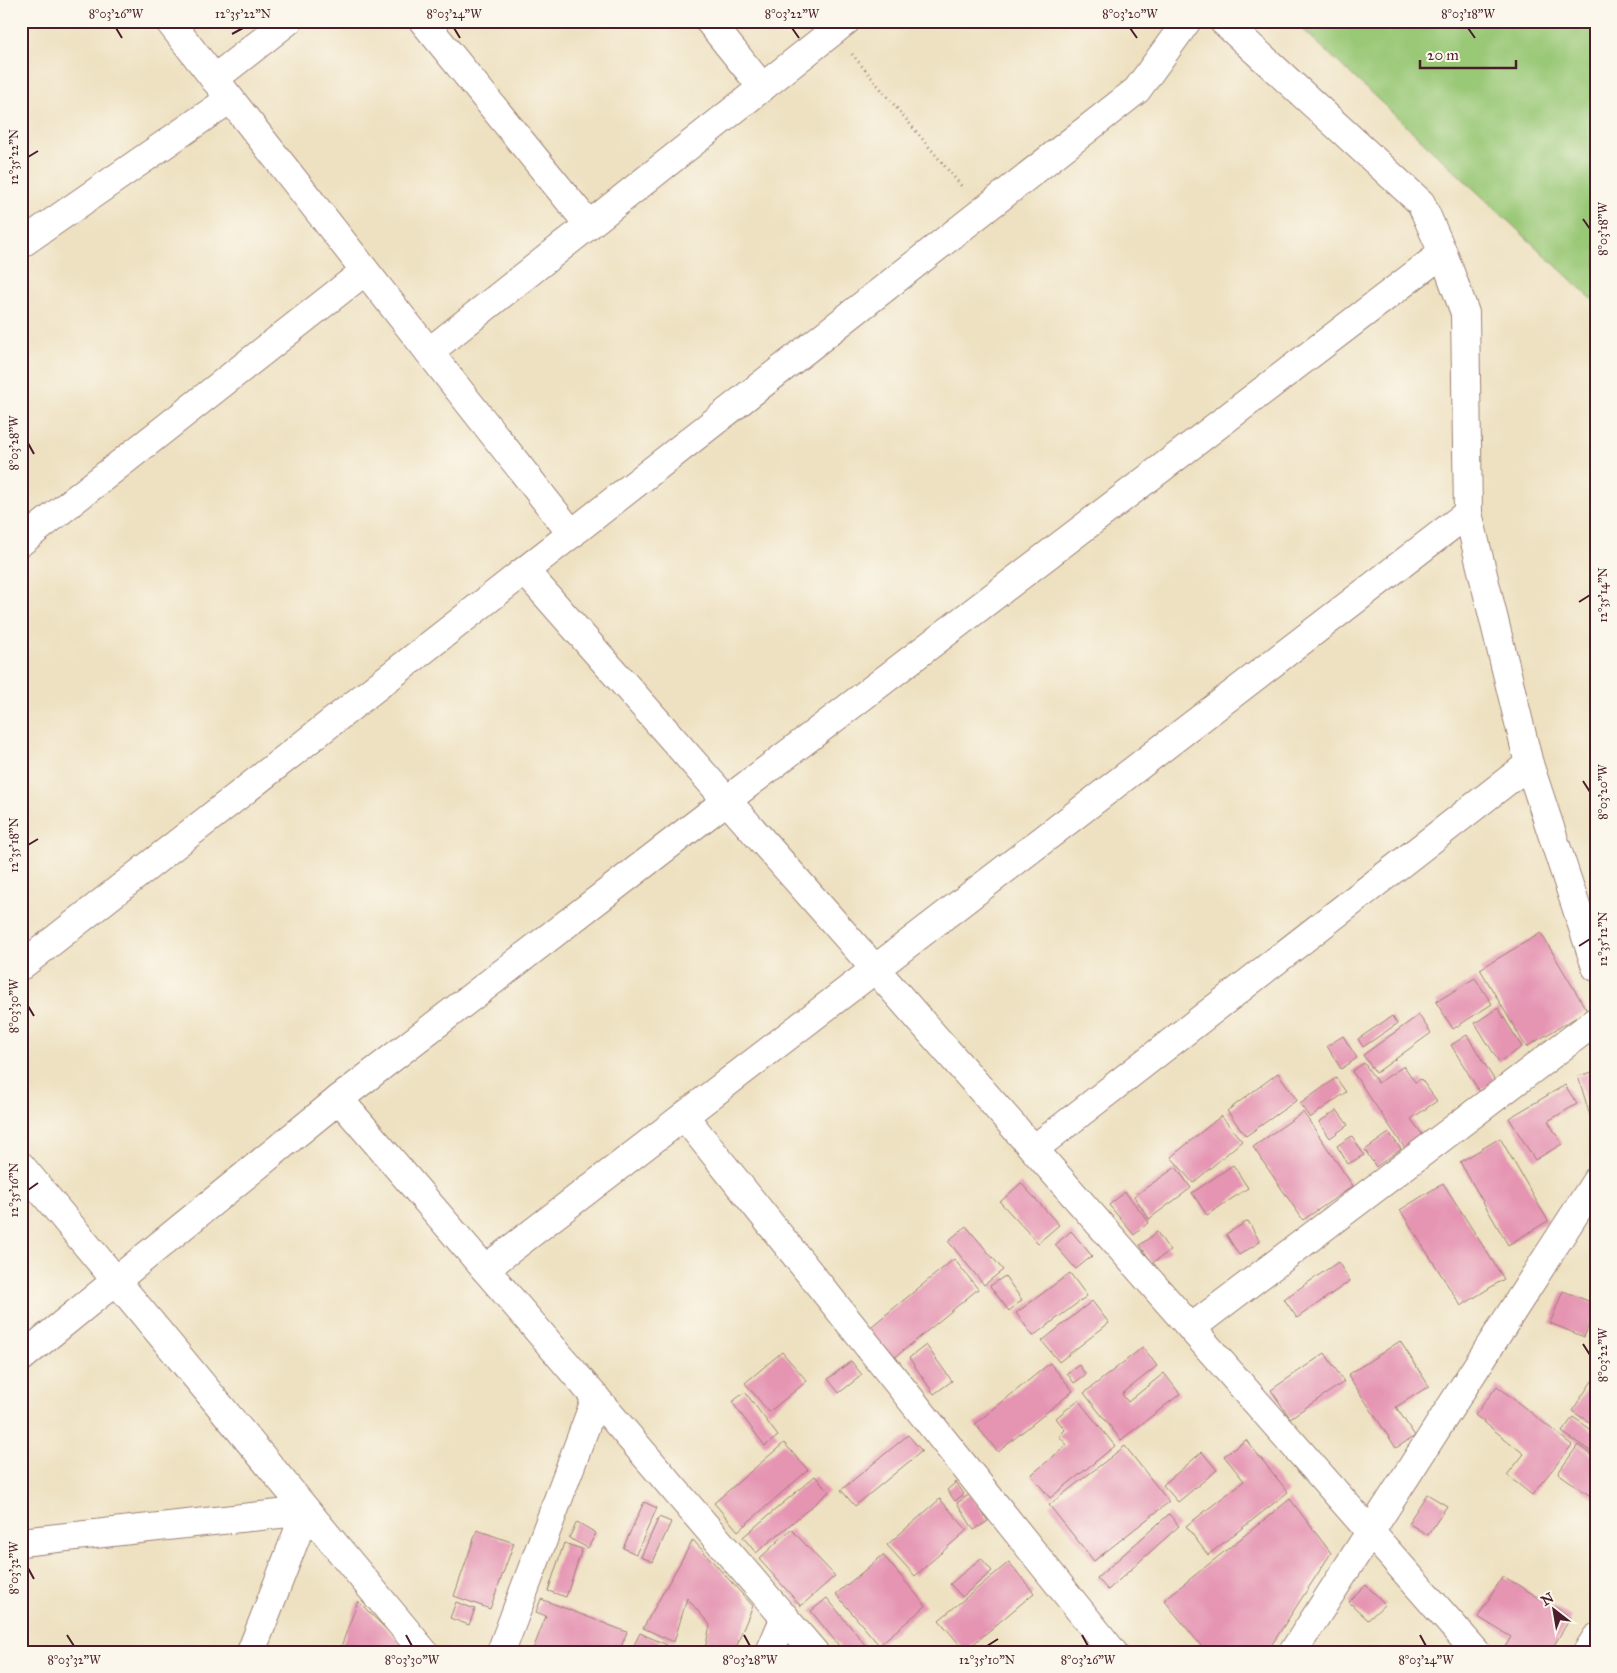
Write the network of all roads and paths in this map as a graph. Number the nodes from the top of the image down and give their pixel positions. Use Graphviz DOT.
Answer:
graph roads {
  1 [pos="168,21"];
  2 [pos="288,21"];
  3 [pos="423,21"];
  4 [pos="709,21"];
  5 [pos="1187,21"];
  6 [pos="1223,21"];
  7 [pos="840,26"];
  8 [pos="762,87"];
  9 [pos="222,89"];
  10 [pos="982,212"];
  11 [pos="588,225"];
  12 [pos="21,244"];
  13 [pos="1442,253"];
  14 [pos="365,270"];
  15 [pos="429,352"];
  16 [pos="1468,512"];
  17 [pos="572,534"];
  18 [pos="21,542"];
  19 [pos="525,571"];
  20 [pos="1529,764"];
  21 [pos="726,801"];
  22 [pos="21,966"];
  23 [pos="1596,968"];
  24 [pos="874,969"];
  25 [pos="1596,1021"];
  26 [pos="339,1099"];
  27 [pos="684,1116"];
  28 [pos="1034,1149"];
  29 [pos="21,1166"];
  30 [pos="1596,1181"];
  31 [pos="485,1269"];
  32 [pos="116,1280"];
  33 [pos="1191,1328"];
  34 [pos="21,1358"];
  35 [pos="596,1398"];
  36 [pos="306,1511"];
  37 [pos="1371,1532"];
  38 [pos="21,1542"];
  39 [pos="785,1617"];
  40 [pos="1596,1638"];
  41 [pos="251,1652"];
  42 [pos="424,1652"];
  43 [pos="501,1652"];
  44 [pos="770,1652"];
  45 [pos="814,1652"];
  46 [pos="1114,1652"];
  47 [pos="1293,1652"];
  48 [pos="1476,1652"];
  49 [pos="1587,1652"];
  1 -- 9 [label="street"];
  2 -- 9 [label="street"];
  3 -- 11 [label="street"];
  4 -- 8 [label="street"];
  5 -- 10 [label="street"];
  6 -- 13 [label="street"];
  7 -- 8 [label="street"];
  7 -- 10 [label="path"];
  8 -- 11 [label="street"];
  9 -- 12 [label="street"];
  9 -- 14 [label="street"];
  10 -- 17 [label="street"];
  11 -- 15 [label="street"];
  13 -- 16 [label="street"];
  13 -- 21 [label="street"];
  14 -- 15 [label="street"];
  14 -- 18 [label="street"];
  15 -- 17 [label="street"];
  16 -- 20 [label="street"];
  16 -- 24 [label="street"];
  17 -- 19 [label="street"];
  19 -- 21 [label="street"];
  19 -- 22 [label="street"];
  20 -- 23 [label="street"];
  20 -- 28 [label="street"];
  21 -- 24 [label="street"];
  21 -- 26 [label="street"];
  24 -- 27 [label="street"];
  24 -- 28 [label="street"];
  25 -- 33 [label="street"];
  26 -- 31 [label="street"];
  26 -- 32 [label="street"];
  27 -- 31 [label="street"];
  27 -- 46 [label="street"];
  28 -- 33 [label="street"];
  29 -- 32 [label="street"];
  30 -- 37 [label="street"];
  31 -- 35 [label="street"];
  32 -- 34 [label="street"];
  32 -- 36 [label="street"];
  33 -- 37 [label="street"];
  35 -- 39 [label="street"];
  35 -- 43 [label="street"];
  36 -- 38 [label="street"];
  36 -- 41 [label="street"];
  36 -- 42 [label="street"];
  37 -- 47 [label="street"];
  37 -- 48 [label="street"];
  39 -- 44 [label="street"];
  39 -- 45 [label="street"];
  40 -- 49 [label="street"];
}
